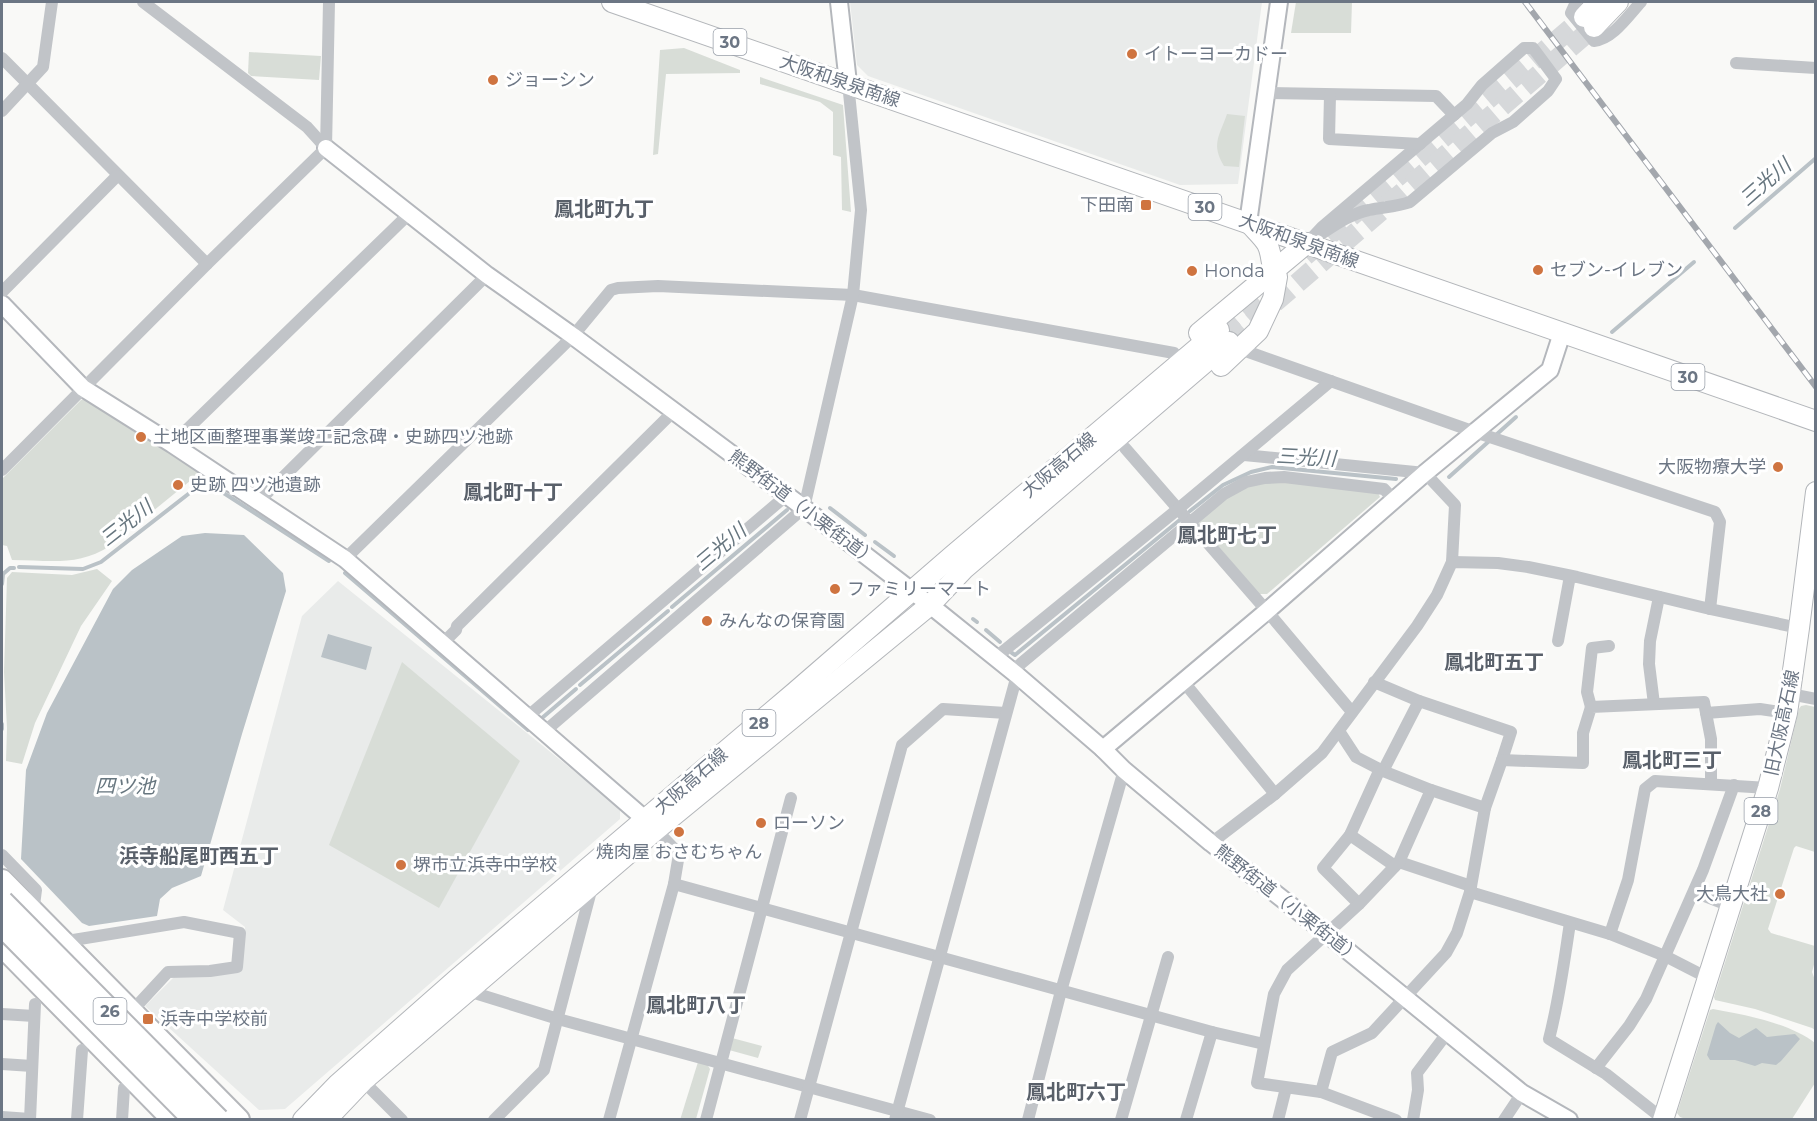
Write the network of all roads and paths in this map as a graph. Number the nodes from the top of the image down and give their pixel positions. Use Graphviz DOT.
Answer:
graph roads {
  1 [pos="52,2"];
  2 [pos="143,2"];
  3 [pos="329,2"];
  4 [pos="612,2"];
  5 [pos="839,2"];
  6 [pos="1279,2"];
  7 [pos="1598,2"];
  8 [pos="1618,2"];
  9 [pos="1641,2"];
  10 [pos="1585,15"];
  11 [pos="2,58"];
  12 [pos="1736,63"];
  13 [pos="1815,68"];
  14 [pos="848,83"];
  15 [pos="27,84"];
  16 [pos="1266,93"];
  17 [pos="1330,95"];
  18 [pos="2,111"];
  19 [pos="1454,114"];
  20 [pos="1420,144"];
  21 [pos="326,148"];
  22 [pos="117,176"];
  23 [pos="409,214"];
  24 [pos="1248,223"];
  25 [pos="1307,243"];
  26 [pos="207,264"];
  27 [pos="1273,272"];
  28 [pos="487,275"];
  29 [pos="2,292"];
  30 [pos="853,295"];
  31 [pos="2,304"];
  32 [pos="1562,333"];
  33 [pos="573,336"];
  34 [pos="1229,341"];
  35 [pos="1174,353"];
  36 [pos="1331,381"];
  37 [pos="83,388"];
  38 [pos="674,411"];
  39 [pos="1815,421"];
  40 [pos="1480,433"];
  41 [pos="172,444"];
  42 [pos="1125,448"];
  43 [pos="1244,455"];
  44 [pos="2,470"];
  45 [pos="1425,473"];
  46 [pos="1815,492"];
  47 [pos="786,495"];
  48 [pos="1394,500"];
  49 [pos="258,502"];
  50 [pos="804,508"];
  51 [pos="1184,516"];
  52 [pos="345,559"];
  53 [pos="1452,562"];
  54 [pos="1570,576"];
  55 [pos="912,591"];
  56 [pos="1659,597"];
  57 [pos="930,605"];
  58 [pos="1710,609"];
  59 [pos="670,610"];
  60 [pos="1267,611"];
  61 [pos="1799,628"];
  62 [pos="1558,641"];
  63 [pos="442,644"];
  64 [pos="1609,646"];
  65 [pos="995,658"];
  66 [pos="1014,673"];
  67 [pos="1183,681"];
  68 [pos="1374,682"];
  69 [pos="1815,699"];
  70 [pos="1419,700"];
  71 [pos="1789,703"];
  72 [pos="1654,704"];
  73 [pos="1591,707"];
  74 [pos="1352,712"];
  75 [pos="1006,713"];
  76 [pos="1706,713"];
  77 [pos="535,724"];
  78 [pos="1339,731"];
  79 [pos="1102,749"];
  80 [pos="1502,760"];
  81 [pos="1124,770"];
  82 [pos="1381,770"];
  83 [pos="1711,783"];
  84 [pos="1734,785"];
  85 [pos="1768,788"];
  86 [pos="1431,790"];
  87 [pos="1275,794"];
  88 [pos="791,798"];
  89 [pos="1485,808"];
  90 [pos="651,825"];
  91 [pos="1350,835"];
  92 [pos="1210,843"];
  93 [pos="2,855"];
  94 [pos="1397,864"];
  95 [pos="2,881"];
  96 [pos="592,884"];
  97 [pos="674,885"];
  98 [pos="1471,889"];
  99 [pos="1694,892"];
  100 [pos="2,902"];
  101 [pos="1359,904"];
  102 [pos="1730,906"];
  103 [pos="762,908"];
  104 [pos="33,913"];
  105 [pos="1570,923"];
  106 [pos="2,925"];
  107 [pos="851,932"];
  108 [pos="1327,934"];
  109 [pos="1610,934"];
  110 [pos="61,942"];
  111 [pos="4,952"];
  112 [pos="1168,957"];
  113 [pos="1665,957"];
  114 [pos="939,958"];
  115 [pos="1708,978"];
  116 [pos="462,985"];
  117 [pos="1061,991"];
  118 [pos="1406,999"];
  119 [pos="130,1012"];
  120 [pos="2,1014"];
  121 [pos="1152,1015"];
  122 [pos="558,1019"];
  123 [pos="1212,1032"];
  124 [pos="1448,1032"];
  125 [pos="631,1039"];
  126 [pos="1264,1044"];
  127 [pos="82,1050"];
  128 [pos="721,1063"];
  129 [pos="2,1064"];
  130 [pos="32,1066"];
  131 [pos="1596,1068"];
  132 [pos="363,1081"];
  133 [pos="809,1086"];
  134 [pos="124,1088"];
  135 [pos="1286,1088"];
  136 [pos="1321,1092"];
  137 [pos="1522,1094"];
  138 [pos="896,1115"];
  139 [pos="2,1117"];
  140 [pos="30,1119"];
  141 [pos="77,1119"];
  142 [pos="122,1119"];
  143 [pos="174,1119"];
  144 [pos="195,1119"];
  145 [pos="218,1119"];
  146 [pos="238,1119"];
  147 [pos="303,1119"];
  148 [pos="326,1119"];
  149 [pos="402,1119"];
  150 [pos="494,1119"];
  151 [pos="609,1119"];
  152 [pos="706,1119"];
  153 [pos="800,1119"];
  154 [pos="930,1119"];
  155 [pos="1028,1119"];
  156 [pos="1121,1119"];
  157 [pos="1186,1119"];
  158 [pos="1278,1119"];
  159 [pos="1396,1119"];
  160 [pos="1413,1119"];
  161 [pos="1504,1119"];
  162 [pos="1569,1119"];
  163 [pos="1663,1119"];
  1 -- 15 [label="street"];
  2 -- 21 [label="street"];
  3 -- 21 [label="street"];
  4 -- 14 [label="main road, 大阪和泉泉南線 / 30"];
  5 -- 14 [label="street"];
  6 -- 16 [label="street"];
  7 -- 10 [label="main road"];
  8 -- 10 [label="main road"];
  9 -- 10 [label="street"];
  11 -- 15 [label="street"];
  12 -- 13 [label="street"];
  14 -- 24 [label="main road, 大阪和泉泉南線 / 30"];
  14 -- 30 [label="street"];
  15 -- 18 [label="street"];
  15 -- 22 [label="street"];
  16 -- 17 [label="street"];
  16 -- 24 [label="street"];
  17 -- 19 [label="street"];
  17 -- 20 [label="street"];
  19 -- 20 [label="street"];
  19 -- 25 [label="street"];
  20 -- 25 [label="street"];
  21 -- 23 [label="street"];
  21 -- 26 [label="street"];
  22 -- 26 [label="street"];
  22 -- 29 [label="street"];
  23 -- 28 [label="street"];
  23 -- 41 [label="street"];
  24 -- 25 [label="main road, 大阪和泉泉南線 / 30"];
  24 -- 27 [label="main road"];
  25 -- 27 [label="main road"];
  25 -- 32 [label="main road, 大阪和泉泉南線 / 30"];
  26 -- 37 [label="street"];
  27 -- 34 [label="main road"];
  27 -- 35 [label="main road"];
  28 -- 33 [label="street"];
  28 -- 49 [label="street"];
  30 -- 33 [label="street"];
  30 -- 35 [label="street"];
  30 -- 50 [label="street"];
  31 -- 37 [label="street"];
  32 -- 39 [label="main road, 大阪和泉泉南線 / 30"];
  32 -- 40 [label="street"];
  33 -- 38 [label="street, 熊野街道（小栗街道）"];
  33 -- 52 [label="street"];
  34 -- 36 [label="street"];
  34 -- 42 [label="main road"];
  34 -- 55 [label="main road, 大阪高石線 / 28"];
  34 -- 57 [label="main road, 大阪高石線 / 28"];
  35 -- 55 [label="main road"];
  36 -- 40 [label="street"];
  36 -- 43 [label="street"];
  37 -- 41 [label="street"];
  37 -- 44 [label="street"];
  38 -- 47 [label="street, 熊野街道（小栗街道）"];
  38 -- 63 [label="street"];
  40 -- 45 [label="street"];
  40 -- 58 [label="street"];
  41 -- 49 [label="street"];
  42 -- 51 [label="street"];
  42 -- 57 [label="main road"];
  43 -- 45 [label="street"];
  43 -- 51 [label="street"];
  45 -- 48 [label="street"];
  45 -- 53 [label="street"];
  46 -- 61 [label="main road, 旧大阪高石線 / 28"];
  47 -- 50 [label="street, 熊野街道（小栗街道）"];
  47 -- 59 [label="street"];
  48 -- 51 [label="street"];
  48 -- 60 [label="street"];
  49 -- 52 [label="street"];
  50 -- 55 [label="street, 熊野街道（小栗街道）"];
  50 -- 59 [label="street"];
  51 -- 60 [label="street"];
  51 -- 65 [label="street"];
  51 -- 66 [label="street"];
  52 -- 63 [label="street"];
  53 -- 54 [label="street"];
  53 -- 68 [label="street"];
  54 -- 56 [label="street"];
  54 -- 62 [label="street"];
  55 -- 57 [label="street, 熊野街道（小栗街道）"];
  55 -- 90 [label="main road, 大阪高石線 / 28"];
  56 -- 58 [label="street"];
  56 -- 72 [label="street"];
  57 -- 65 [label="street, 熊野街道（小栗街道）"];
  57 -- 90 [label="main road, 大阪高石線 / 28"];
  58 -- 61 [label="street"];
  59 -- 77 [label="street"];
  59 -- 77 [label="street"];
  60 -- 67 [label="street"];
  60 -- 74 [label="street"];
  61 -- 71 [label="main road, 旧大阪高石線 / 28"];
  63 -- 77 [label="street"];
  64 -- 73 [label="street"];
  65 -- 66 [label="street, 熊野街道（小栗街道）"];
  66 -- 75 [label="street"];
  66 -- 79 [label="street, 熊野街道（小栗街道）"];
  67 -- 79 [label="street"];
  67 -- 87 [label="street"];
  68 -- 70 [label="street"];
  68 -- 74 [label="street"];
  69 -- 71 [label="street"];
  70 -- 80 [label="street"];
  70 -- 82 [label="street"];
  71 -- 76 [label="street"];
  71 -- 85 [label="main road, 旧大阪高石線 / 28"];
  72 -- 73 [label="street"];
  72 -- 76 [label="street"];
  73 -- 80 [label="street"];
  74 -- 78 [label="street"];
  75 -- 107 [label="street"];
  75 -- 114 [label="street"];
  76 -- 83 [label="street"];
  77 -- 90 [label="street"];
  78 -- 82 [label="street"];
  78 -- 87 [label="street"];
  79 -- 81 [label="street, 熊野街道（小栗街道）"];
  80 -- 89 [label="street"];
  81 -- 92 [label="street, 熊野街道（小栗街道）"];
  81 -- 117 [label="street"];
  82 -- 86 [label="street"];
  82 -- 91 [label="street"];
  83 -- 84 [label="street"];
  83 -- 109 [label="street"];
  84 -- 85 [label="street"];
  84 -- 99 [label="street"];
  85 -- 102 [label="main road, 旧大阪高石線 / 28"];
  86 -- 89 [label="street"];
  86 -- 94 [label="street"];
  87 -- 92 [label="street"];
  88 -- 103 [label="street"];
  89 -- 98 [label="street"];
  90 -- 96 [label="main road, 大阪高石線 / 28"];
  90 -- 97 [label="street"];
  90 -- 116 [label="main road, 大阪高石線 / 28"];
  91 -- 94 [label="street"];
  91 -- 101 [label="street"];
  92 -- 108 [label="street, 熊野街道（小栗街道）"];
  93 -- 104 [label="street"];
  94 -- 98 [label="street"];
  94 -- 101 [label="street"];
  95 -- 104 [label="highway, 26"];
  96 -- 116 [label="main road, 大阪高石線 / 28"];
  96 -- 122 [label="street"];
  97 -- 103 [label="street"];
  97 -- 125 [label="street"];
  98 -- 105 [label="street"];
  98 -- 118 [label="street"];
  99 -- 102 [label="street"];
  99 -- 113 [label="street"];
  100 -- 145 [label="highway, 26, bridge"];
  101 -- 108 [label="street"];
  102 -- 115 [label="main road, 旧大阪高石線 / 28"];
  103 -- 107 [label="street"];
  103 -- 128 [label="street"];
  104 -- 110 [label="highway, 26"];
  105 -- 109 [label="street"];
  105 -- 131 [label="street"];
  106 -- 144 [label="highway, 26, bridge"];
  107 -- 114 [label="street"];
  107 -- 133 [label="street"];
  108 -- 118 [label="street, 熊野街道（小栗街道）"];
  108 -- 126 [label="street"];
  109 -- 113 [label="street"];
  110 -- 111 [label="street"];
  110 -- 119 [label="highway, 26"];
  110 -- 119 [label="street"];
  111 -- 143 [label="highway, 26"];
  112 -- 121 [label="street"];
  113 -- 115 [label="street"];
  113 -- 131 [label="street"];
  114 -- 117 [label="street"];
  114 -- 138 [label="street"];
  115 -- 163 [label="main road, 旧大阪高石線 / 28"];
  116 -- 122 [label="street"];
  116 -- 132 [label="main road, 大阪高石線 / 28"];
  116 -- 147 [label="main road, 大阪高石線 / 28"];
  117 -- 121 [label="street"];
  117 -- 155 [label="street"];
  118 -- 124 [label="street, 熊野街道（小栗街道）"];
  118 -- 136 [label="street"];
  119 -- 146 [label="highway, 26"];
  120 -- 130 [label="street"];
  121 -- 123 [label="street"];
  121 -- 156 [label="street"];
  122 -- 125 [label="street"];
  122 -- 150 [label="street"];
  123 -- 126 [label="street"];
  123 -- 157 [label="street"];
  124 -- 137 [label="street, 熊野街道（小栗街道）"];
  124 -- 160 [label="street"];
  125 -- 128 [label="street"];
  125 -- 151 [label="street"];
  126 -- 135 [label="street"];
  127 -- 141 [label="street"];
  128 -- 133 [label="street"];
  128 -- 152 [label="street"];
  129 -- 130 [label="street"];
  130 -- 140 [label="street"];
  131 -- 163 [label="street"];
  132 -- 148 [label="main road, 大阪高石線 / 28"];
  132 -- 149 [label="street"];
  133 -- 138 [label="street"];
  133 -- 153 [label="street"];
  134 -- 142 [label="street"];
  135 -- 136 [label="street"];
  135 -- 158 [label="street"];
  136 -- 159 [label="street"];
  137 -- 161 [label="street"];
  137 -- 162 [label="street, 熊野街道（小栗街道）"];
  138 -- 154 [label="street"];
  139 -- 140 [label="street"];
}
